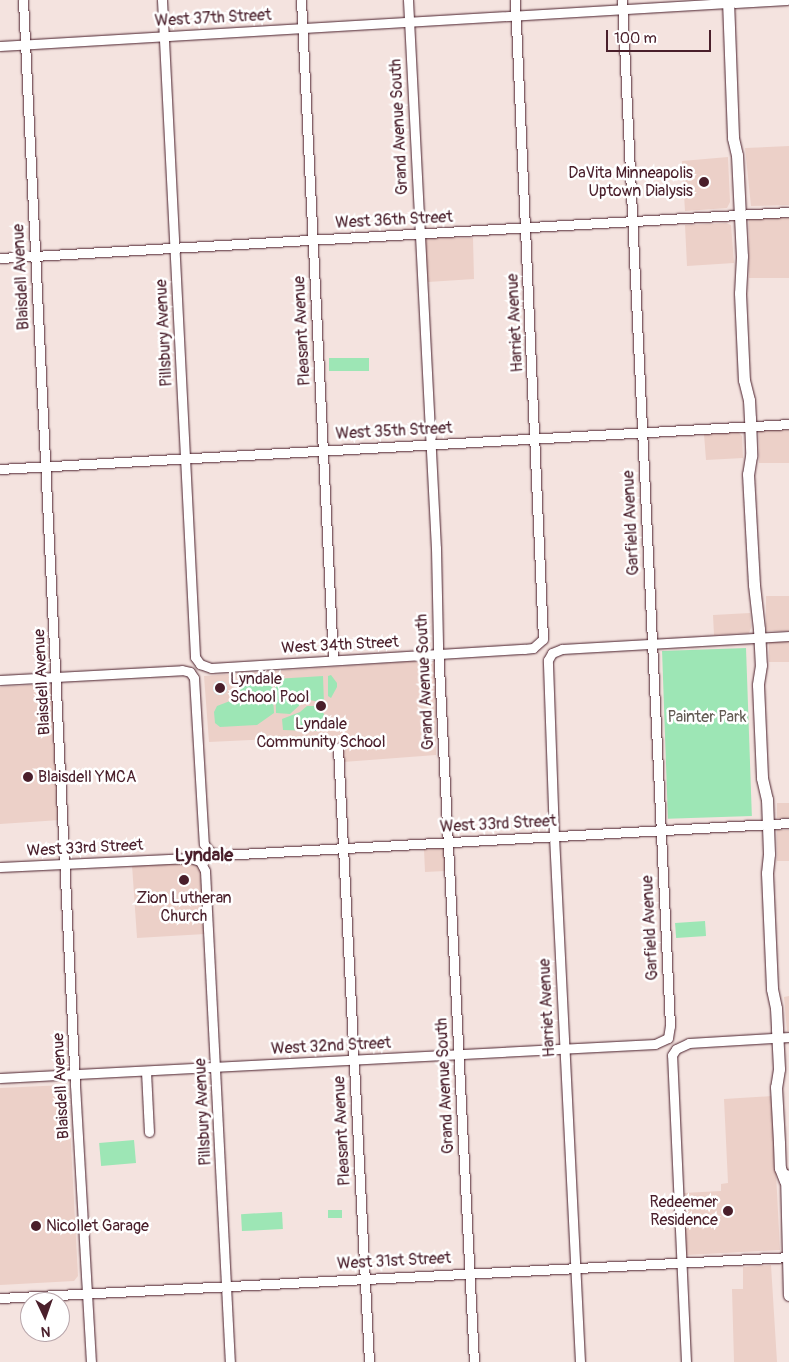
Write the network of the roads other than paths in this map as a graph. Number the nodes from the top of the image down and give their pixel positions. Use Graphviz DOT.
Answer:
graph roads {
  1 [pos="23,0"];
  2 [pos="162,0"];
  3 [pos="301,0"];
  4 [pos="408,0"];
  5 [pos="515,0"];
  6 [pos="787,0"];
  7 [pos="731,1"];
  8 [pos="622,5"];
  9 [pos="516,15"];
  10 [pos="409,21"];
  11 [pos="303,28"];
  12 [pos="164,36"];
  13 [pos="25,44"];
  14 [pos="0,46"];
  15 [pos="789,212"];
  16 [pos="740,214"];
  17 [pos="632,221"];
  18 [pos="525,227"];
  19 [pos="419,233"];
  20 [pos="312,240"];
  21 [pos="174,247"];
  22 [pos="35,256"];
  23 [pos="0,258"];
  24 [pos="789,424"];
  25 [pos="750,427"];
  26 [pos="642,432"];
  27 [pos="536,438"];
  28 [pos="431,444"];
  29 [pos="323,450"];
  30 [pos="186,458"];
  31 [pos="46,466"];
  32 [pos="0,469"];
  33 [pos="789,636"];
  34 [pos="760,638"];
  35 [pos="652,643"];
  36 [pos="540,644"];
  37 [pos="438,656"];
  38 [pos="333,660"];
  39 [pos="200,664"];
  40 [pos="56,677"];
  41 [pos="0,680"];
  42 [pos="338,748"];
  43 [pos="789,823"];
  44 [pos="768,824"];
  45 [pos="660,830"];
  46 [pos="554,836"];
  47 [pos="448,842"];
  48 [pos="342,847"];
  49 [pos="200,861"];
  50 [pos="65,864"];
  51 [pos="0,867"];
  52 [pos="783,1038"];
  53 [pos="663,1042"];
  54 [pos="564,1049"];
  55 [pos="458,1054"];
  56 [pos="354,1060"];
  57 [pos="215,1068"];
  58 [pos="146,1071"];
  59 [pos="74,1075"];
  60 [pos="0,1078"];
  61 [pos="149,1132"];
  62 [pos="788,1257"];
  63 [pos="681,1262"];
  64 [pos="575,1267"];
  65 [pos="470,1272"];
  66 [pos="364,1278"];
  67 [pos="226,1285"];
  68 [pos="87,1293"];
  69 [pos="789,1294"];
  70 [pos="0,1298"];
  71 [pos="91,1362"];
  72 [pos="230,1362"];
  73 [pos="369,1362"];
  74 [pos="474,1362"];
  75 [pos="580,1362"];
  76 [pos="686,1362"];
  1 -- 13 [label="street, Blaisdell Avenue"];
  2 -- 12 [label="street, Pillsbury Avenue"];
  3 -- 11 [label="street, Pleasant Avenue"];
  4 -- 10 [label="street, Grand Avenue South"];
  5 -- 9 [label="street, Harriet Avenue"];
  6 -- 7 [label="street, West 37th Street"];
  7 -- 8 [label="street, West 37th Street"];
  7 -- 16 [label="main road"];
  8 -- 9 [label="street, West 37th Street"];
  8 -- 17 [label="street, Garfield Avenue"];
  9 -- 10 [label="street, West 37th Street"];
  9 -- 18 [label="street, Harriet Avenue"];
  10 -- 11 [label="street, West 37th Street"];
  10 -- 19 [label="street, Grand Avenue South"];
  11 -- 12 [label="street, West 37th Street"];
  11 -- 20 [label="street, Pleasant Avenue"];
  12 -- 13 [label="street, West 37th Street"];
  12 -- 21 [label="street, Pillsbury Avenue"];
  13 -- 14 [label="street, West 37th Street"];
  13 -- 22 [label="street, Blaisdell Avenue"];
  15 -- 16 [label="street, West 36th Street"];
  16 -- 17 [label="street, West 36th Street"];
  16 -- 25 [label="main road"];
  17 -- 18 [label="street, West 36th Street"];
  17 -- 26 [label="street, Garfield Avenue"];
  18 -- 19 [label="street, West 36th Street"];
  18 -- 27 [label="street, Harriet Avenue"];
  19 -- 20 [label="street, West 36th Street"];
  19 -- 28 [label="street, Grand Avenue South"];
  20 -- 21 [label="street, West 36th Street"];
  20 -- 29 [label="street, Pleasant Avenue"];
  21 -- 22 [label="street, West 36th Street"];
  21 -- 30 [label="street, Pillsbury Avenue"];
  22 -- 23 [label="street, West 36th Street"];
  22 -- 31 [label="street, Blaisdell Avenue"];
  24 -- 25 [label="street, West 35th Street"];
  25 -- 26 [label="street, West 35th Street"];
  25 -- 34 [label="main road"];
  26 -- 27 [label="street, West 35th Street"];
  26 -- 35 [label="street, Garfield Avenue"];
  27 -- 28 [label="street, West 35th Street"];
  27 -- 36 [label="street, Harriet Avenue"];
  28 -- 29 [label="street, West 35th Street"];
  28 -- 37 [label="street, Grand Avenue South"];
  29 -- 30 [label="street, West 35th Street"];
  29 -- 38 [label="street, Pleasant Avenue"];
  30 -- 31 [label="street, West 35th Street"];
  30 -- 39 [label="street, Pillsbury Avenue"];
  31 -- 32 [label="street, West 35th Street"];
  31 -- 40 [label="street, Blaisdell Avenue"];
  33 -- 34 [label="street"];
  34 -- 35 [label="street"];
  34 -- 44 [label="main road"];
  35 -- 45 [label="street, Garfield Avenue"];
  35 -- 46 [label="street, Harriet Avenue"];
  36 -- 37 [label="street, West 34th Street"];
  37 -- 38 [label="street, West 34th Street"];
  37 -- 47 [label="street, Grand Avenue South"];
  38 -- 39 [label="street, West 34th Street"];
  40 -- 41 [label="street"];
  40 -- 48 [label="street, West 33rd Street"];
  40 -- 50 [label="street, Blaisdell Avenue"];
  42 -- 48 [label="street, Pleasant Avenue"];
  43 -- 44 [label="street, West 33rd Street"];
  44 -- 45 [label="street, West 33rd Street"];
  44 -- 52 [label="main road"];
  45 -- 46 [label="street, West 33rd Street"];
  45 -- 53 [label="street, Garfield Avenue"];
  46 -- 47 [label="street, West 33rd Street"];
  46 -- 54 [label="street, Harriet Avenue"];
  47 -- 48 [label="street, West 33rd Street"];
  47 -- 55 [label="street, Grand Avenue South"];
  48 -- 56 [label="street, Pleasant Avenue"];
  49 -- 50 [label="street, West 33rd Street"];
  49 -- 57 [label="street, Pillsbury Avenue"];
  50 -- 51 [label="street, West 33rd Street"];
  50 -- 59 [label="street, Blaisdell Avenue"];
  52 -- 62 [label="main road"];
  52 -- 63 [label="street"];
  53 -- 54 [label="street, West 32nd Street"];
  54 -- 55 [label="street, West 32nd Street"];
  54 -- 64 [label="street, Harriet Avenue"];
  55 -- 56 [label="street, West 32nd Street"];
  55 -- 65 [label="street, Grand Avenue South"];
  56 -- 57 [label="street, West 32nd Street"];
  56 -- 66 [label="street, Pleasant Avenue"];
  57 -- 58 [label="street, West 32nd Street"];
  57 -- 67 [label="street, Pillsbury Avenue"];
  58 -- 59 [label="street, West 32nd Street"];
  58 -- 61 [label="street"];
  59 -- 60 [label="street, West 32nd Street"];
  59 -- 68 [label="street, Blaisdell Avenue"];
  62 -- 63 [label="street, West 31st Street"];
  62 -- 69 [label="main road"];
  63 -- 64 [label="street, West 31st Street"];
  63 -- 76 [label="street"];
  64 -- 65 [label="street, West 31st Street"];
  64 -- 75 [label="street, Harriet Avenue"];
  65 -- 66 [label="street, West 31st Street"];
  65 -- 74 [label="street, Grand Avenue South"];
  66 -- 67 [label="street, West 31st Street"];
  66 -- 73 [label="street, Pleasant Avenue"];
  67 -- 68 [label="street, West 31st Street"];
  67 -- 72 [label="street, Pillsbury Avenue"];
  68 -- 70 [label="street, West 31st Street"];
  68 -- 71 [label="street, Blaisdell Avenue"];
}
